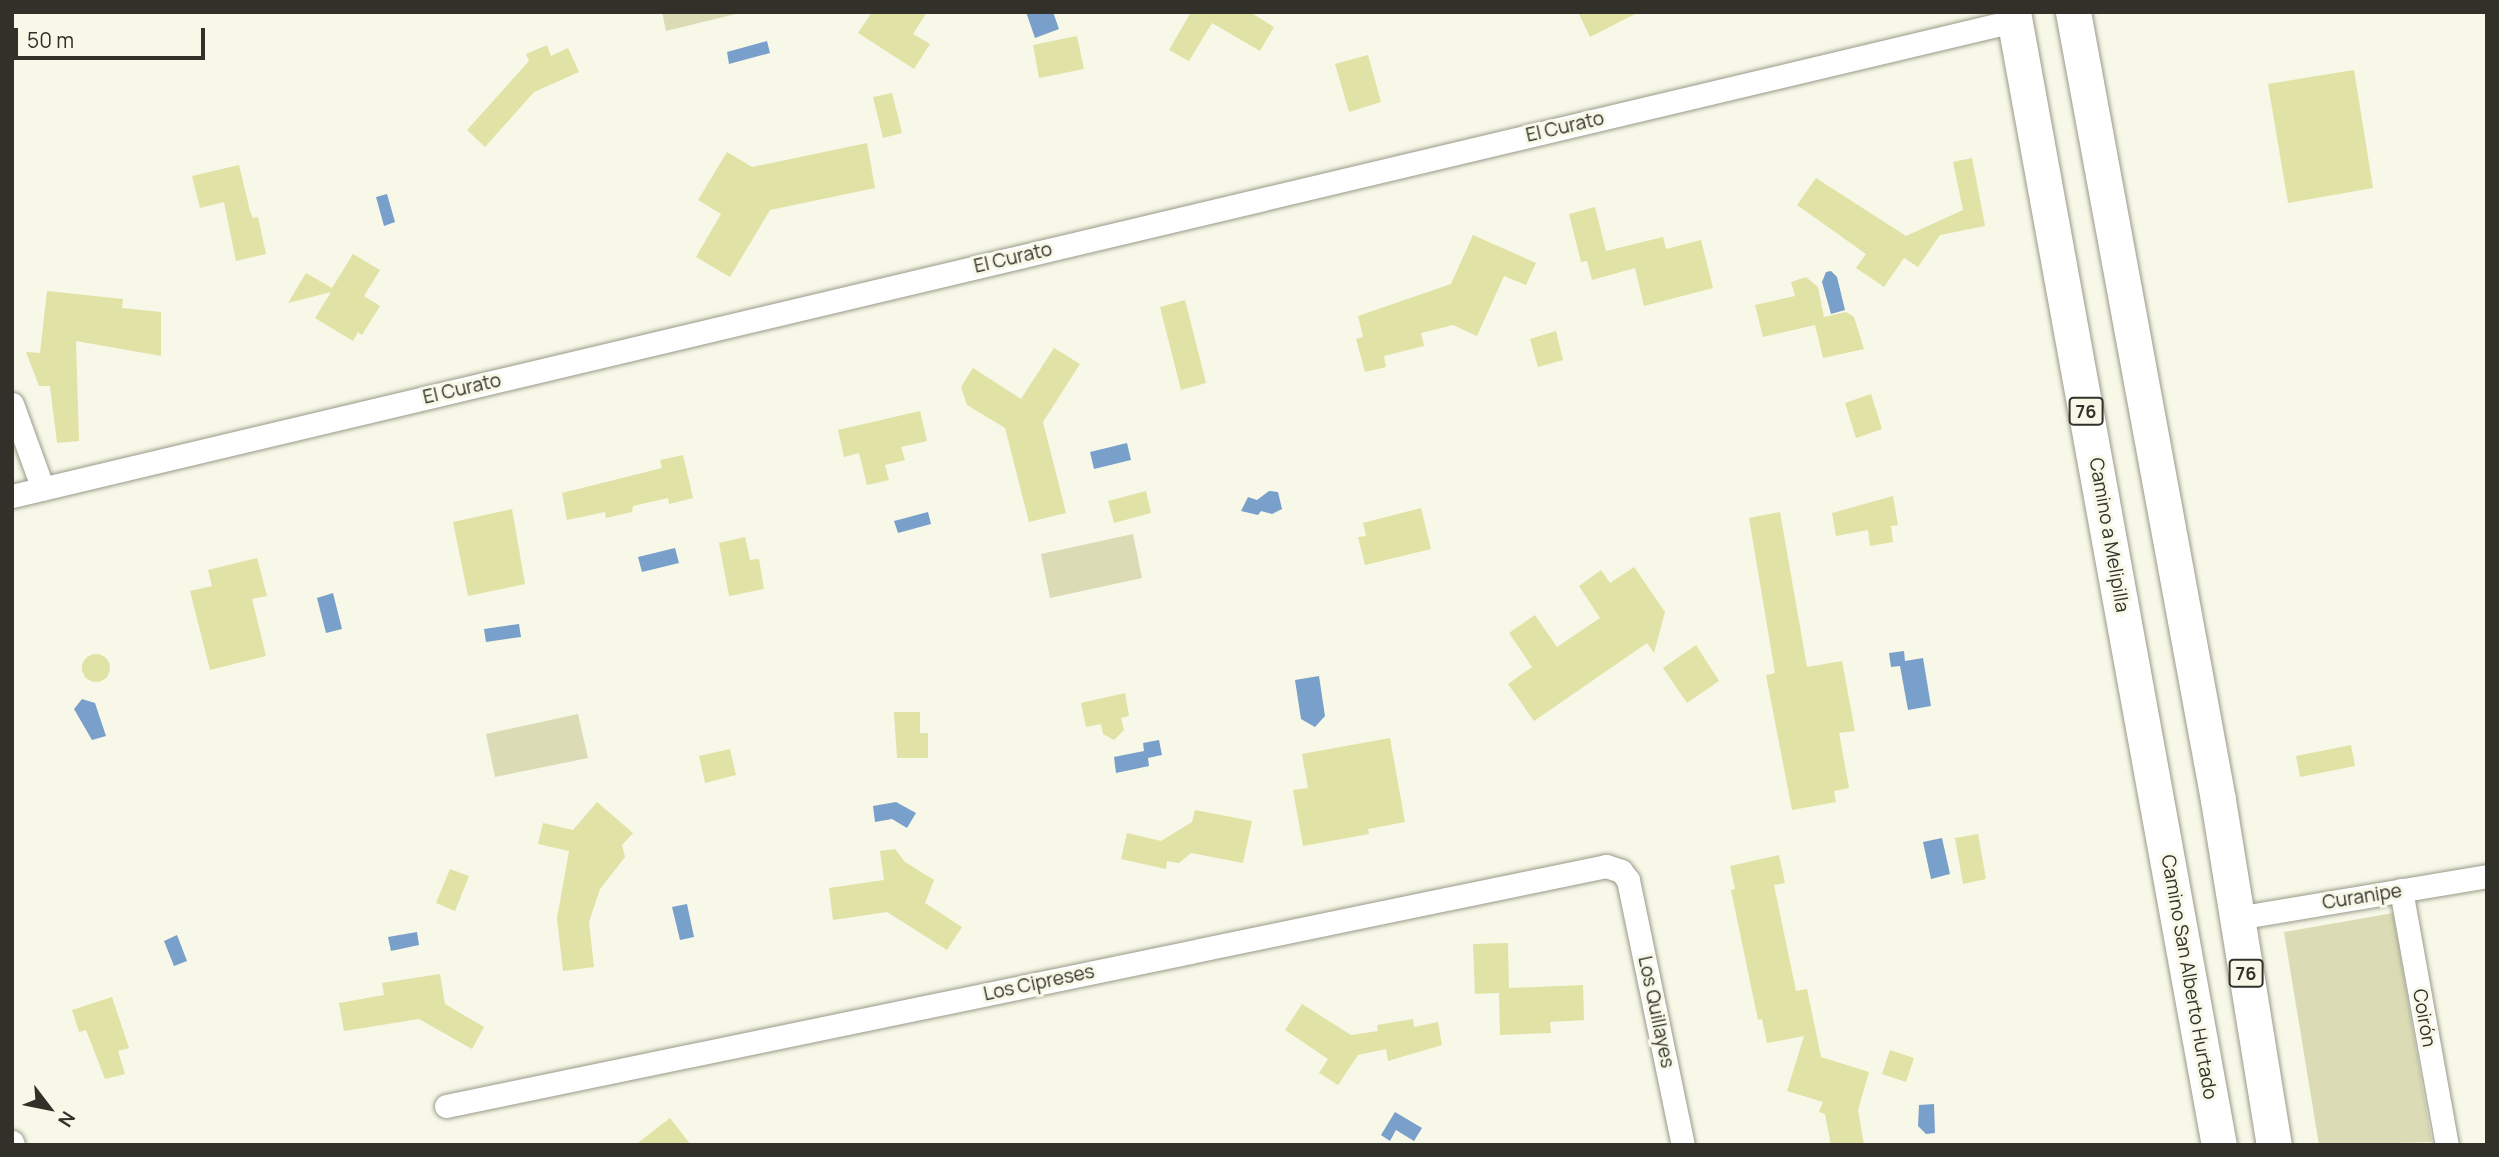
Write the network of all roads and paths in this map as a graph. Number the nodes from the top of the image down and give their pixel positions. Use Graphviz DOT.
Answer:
graph roads {
  1 [pos="2073,12"];
  2 [pos="2014,17"];
  3 [pos="12,404"];
  4 [pos="43,489"];
  5 [pos="12,496"];
  6 [pos="2159,810"];
  7 [pos="2487,876"];
  8 [pos="1628,880"];
  9 [pos="2401,890"];
  10 [pos="2237,918"];
  11 [pos="446,1107"];
  12 [pos="1683,1145"];
  13 [pos="2219,1145"];
  14 [pos="2274,1145"];
  15 [pos="2447,1145"];
  1 -- 10 [label="main road, 76"];
  2 -- 4 [label="street, El Curato"];
  2 -- 6 [label="main road, Camino a Melipilla / 76"];
  3 -- 4 [label="street"];
  4 -- 5 [label="street, El Curato"];
  6 -- 13 [label="main road, Camino San Alberto Hurtado / 76"];
  7 -- 9 [label="street, Curanipe"];
  8 -- 11 [label="street, Los Cipreses"];
  8 -- 12 [label="street, Los Quillayes"];
  9 -- 10 [label="street, Curanipe"];
  9 -- 15 [label="street, Coirón"];
  10 -- 14 [label="main road, 76"];
}
